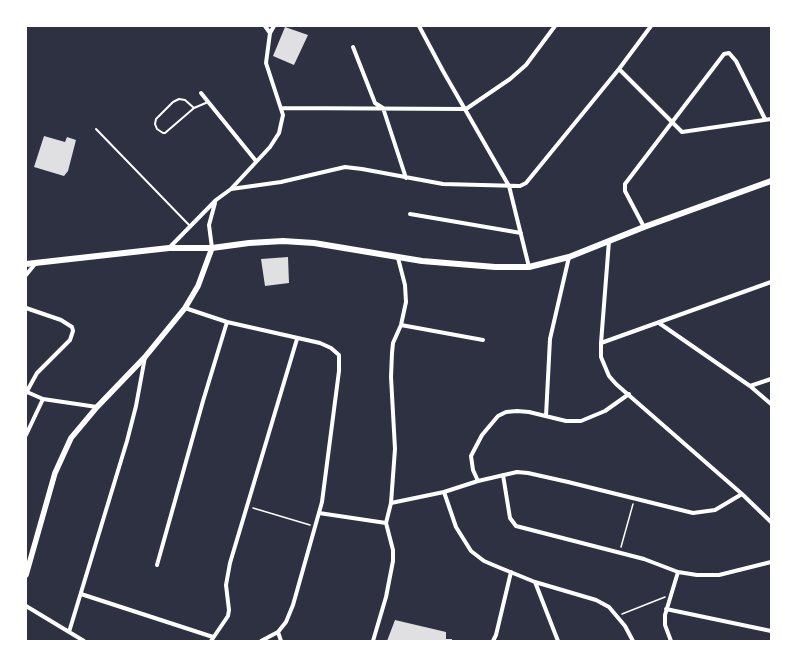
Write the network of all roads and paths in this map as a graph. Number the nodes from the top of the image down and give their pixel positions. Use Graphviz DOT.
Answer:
graph roads {
  1 [pos="265,26"];
  2 [pos="274,26"];
  3 [pos="419,26"];
  4 [pos="554,26"];
  5 [pos="651,26"];
  6 [pos="270,33"];
  7 [pos="353,47"];
  8 [pos="619,69"];
  9 [pos="202,93"];
  10 [pos="208,102"];
  11 [pos="194,108"];
  12 [pos="281,108"];
  13 [pos="383,108"];
  14 [pos="466,109"];
  15 [pos="765,119"];
  16 [pos="771,119"];
  17 [pos="673,123"];
  18 [pos="96,129"];
  19 [pos="256,161"];
  20 [pos="406,178"];
  21 [pos="771,181"];
  22 [pos="509,186"];
  23 [pos="231,189"];
  24 [pos="216,200"];
  25 [pos="410,214"];
  26 [pos="190,226"];
  27 [pos="644,227"];
  28 [pos="521,233"];
  29 [pos="609,241"];
  30 [pos="169,248"];
  31 [pos="212,248"];
  32 [pos="568,257"];
  33 [pos="398,258"];
  34 [pos="26,264"];
  35 [pos="35,264"];
  36 [pos="529,267"];
  37 [pos="26,275"];
  38 [pos="771,282"];
  39 [pos="26,308"];
  40 [pos="184,308"];
  41 [pos="227,322"];
  42 [pos="659,323"];
  43 [pos="401,325"];
  44 [pos="297,339"];
  45 [pos="483,340"];
  46 [pos="600,343"];
  47 [pos="145,357"];
  48 [pos="771,379"];
  49 [pos="750,386"];
  50 [pos="26,392"];
  51 [pos="629,394"];
  52 [pos="42,399"];
  53 [pos="771,404"];
  54 [pos="96,407"];
  55 [pos="546,416"];
  56 [pos="26,435"];
  57 [pos="503,476"];
  58 [pos="478,481"];
  59 [pos="444,492"];
  60 [pos="742,494"];
  61 [pos="635,499"];
  62 [pos="391,503"];
  63 [pos="247,507"];
  64 [pos="319,512"];
  65 [pos="771,522"];
  66 [pos="386,523"];
  67 [pos="316,526"];
  68 [pos="620,553"];
  69 [pos="771,562"];
  70 [pos="157,565"];
  71 [pos="511,572"];
  72 [pos="678,572"];
  73 [pos="26,575"];
  74 [pos="535,582"];
  75 [pos="81,594"];
  76 [pos="670,595"];
  77 [pos="26,606"];
  78 [pos="666,609"];
  79 [pos="619,616"];
  80 [pos="771,631"];
  81 [pos="69,632"];
  82 [pos="278,632"];
  83 [pos="212,639"];
  84 [pos="84,641"];
  85 [pos="261,641"];
  86 [pos="281,641"];
  87 [pos="373,641"];
  88 [pos="494,641"];
  89 [pos="558,641"];
  90 [pos="633,641"];
  91 [pos="671,641"];
  1 -- 6 [label="street"];
  2 -- 6 [label="street"];
  3 -- 14 [label="street"];
  4 -- 14 [label="street"];
  5 -- 8 [label="street"];
  6 -- 12 [label="street"];
  7 -- 13 [label="street"];
  8 -- 17 [label="street"];
  8 -- 22 [label="street"];
  9 -- 10 [label="street"];
  10 -- 11 [label="lane"];
  10 -- 19 [label="street"];
  11 -- 11 [label="lane"];
  12 -- 13 [label="street"];
  12 -- 19 [label="street"];
  13 -- 14 [label="street"];
  13 -- 20 [label="street"];
  14 -- 22 [label="street"];
  15 -- 16 [label="street"];
  15 -- 17 [label="street"];
  15 -- 17 [label="street"];
  17 -- 27 [label="street"];
  18 -- 26 [label="lane"];
  19 -- 23 [label="street"];
  20 -- 22 [label="street"];
  20 -- 23 [label="street"];
  21 -- 27 [label="main road"];
  22 -- 28 [label="street"];
  23 -- 24 [label="street"];
  24 -- 26 [label="street"];
  24 -- 31 [label="street"];
  25 -- 28 [label="street"];
  26 -- 30 [label="street"];
  27 -- 29 [label="main road"];
  28 -- 36 [label="street"];
  29 -- 32 [label="main road"];
  29 -- 46 [label="street"];
  30 -- 31 [label="main road"];
  30 -- 35 [label="main road"];
  31 -- 33 [label="main road"];
  31 -- 40 [label="street"];
  32 -- 36 [label="main road"];
  32 -- 55 [label="street"];
  33 -- 36 [label="main road"];
  33 -- 43 [label="street"];
  34 -- 35 [label="main road"];
  35 -- 37 [label="street"];
  38 -- 42 [label="street"];
  39 -- 50 [label="street"];
  40 -- 41 [label="street"];
  40 -- 47 [label="street"];
  41 -- 44 [label="street"];
  41 -- 70 [label="street"];
  42 -- 46 [label="street"];
  42 -- 49 [label="street"];
  43 -- 45 [label="street"];
  43 -- 62 [label="street"];
  44 -- 63 [label="street"];
  44 -- 64 [label="street"];
  46 -- 51 [label="street"];
  47 -- 54 [label="street"];
  47 -- 75 [label="street"];
  48 -- 49 [label="street"];
  49 -- 53 [label="street"];
  50 -- 52 [label="street"];
  51 -- 55 [label="street"];
  51 -- 60 [label="street"];
  52 -- 54 [label="street"];
  52 -- 56 [label="street"];
  54 -- 73 [label="street"];
  55 -- 58 [label="street"];
  57 -- 58 [label="street"];
  57 -- 61 [label="street"];
  57 -- 68 [label="street"];
  58 -- 59 [label="street"];
  59 -- 62 [label="street"];
  59 -- 71 [label="street"];
  60 -- 61 [label="street"];
  60 -- 65 [label="street"];
  61 -- 68 [label="path"];
  62 -- 66 [label="street"];
  63 -- 67 [label="path"];
  63 -- 83 [label="street"];
  64 -- 66 [label="street"];
  64 -- 67 [label="street"];
  66 -- 87 [label="street"];
  67 -- 82 [label="street"];
  68 -- 72 [label="street"];
  69 -- 72 [label="street"];
  71 -- 74 [label="street"];
  71 -- 88 [label="street"];
  72 -- 76 [label="street"];
  74 -- 79 [label="street"];
  74 -- 89 [label="street"];
  75 -- 81 [label="street"];
  75 -- 83 [label="street"];
  76 -- 78 [label="street"];
  76 -- 79 [label="path"];
  77 -- 81 [label="street"];
  78 -- 80 [label="street"];
  78 -- 91 [label="street"];
  79 -- 90 [label="street"];
  81 -- 84 [label="street"];
  82 -- 85 [label="street"];
  82 -- 86 [label="street"];
}
